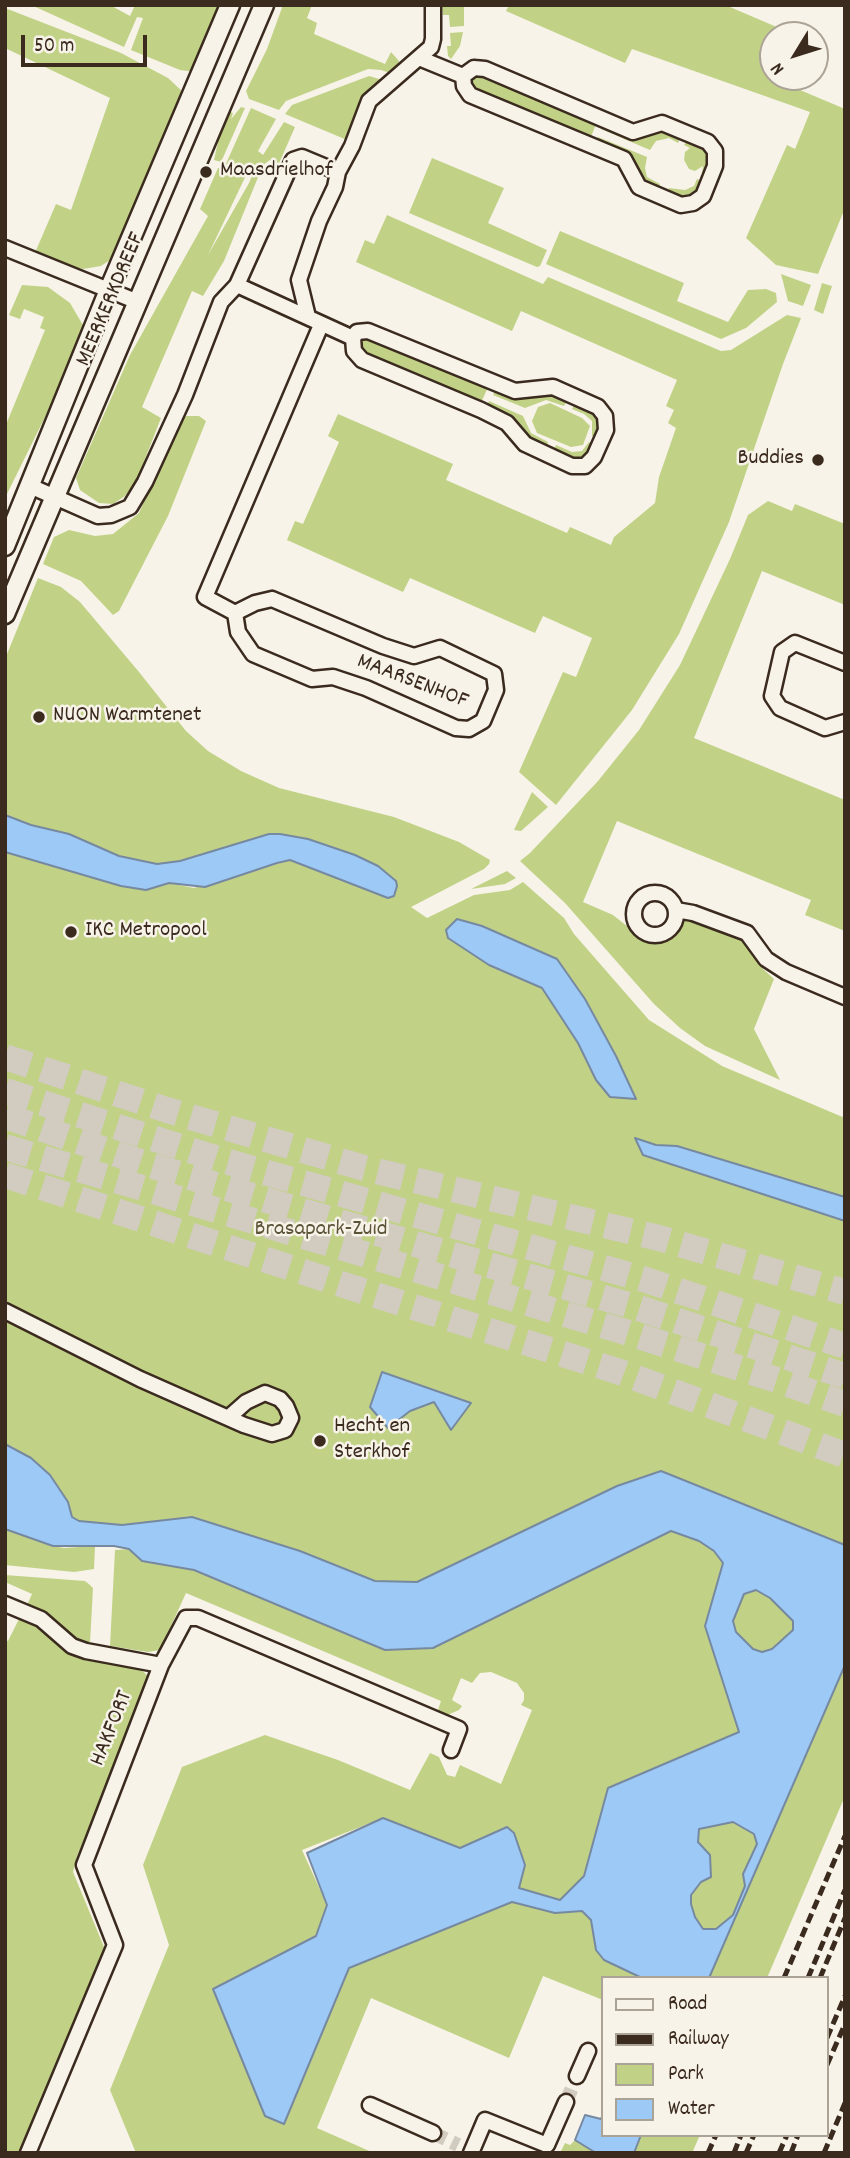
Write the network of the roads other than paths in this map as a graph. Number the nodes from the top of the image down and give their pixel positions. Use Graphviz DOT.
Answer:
graph roads {
  1 [pos="230,5"];
  2 [pos="264,5"];
  3 [pos="433,5"];
  4 [pos="419,58"];
  5 [pos="463,76"];
  6 [pos="336,180"];
  7 [pos="5,248"];
  8 [pos="237,285"];
  9 [pos="109,290"];
  10 [pos="138,302"];
  11 [pos="308,317"];
  12 [pos="321,325"];
  13 [pos="353,338"];
  14 [pos="30,486"];
  15 [pos="55,498"];
  16 [pos="5,546"];
  17 [pos="236,613"];
  18 [pos="5,614"];
  19 [pos="845,663"];
  20 [pos="845,722"];
  21 [pos="676,910"];
  22 [pos="845,997"];
  23 [pos="5,1311"];
  24 [pos="229,1417"];
  25 [pos="5,1604"];
  26 [pos="161,1665"];
  27 [pos="451,1750"];
  28 [pos="588,2051"];
  29 [pos="577,2076"];
  30 [pos="566,2102"];
  31 [pos="370,2105"];
  32 [pos="433,2133"];
  33 [pos="467,2150"];
  34 [pos="28,2153"];
  1 -- 9 [label="street, MEERKERKDREEF"];
  2 -- 10 [label="street, MEERKERKDREEF"];
  3 -- 4 [label="street"];
  4 -- 5 [label="street"];
  4 -- 6 [label="street"];
  5 -- 5 [label="street"];
  6 -- 8 [label="street"];
  6 -- 11 [label="street"];
  7 -- 9 [label="street"];
  8 -- 11 [label="street"];
  8 -- 15 [label="street"];
  9 -- 10 [label="street"];
  9 -- 14 [label="street, MEERKERKDREEF"];
  10 -- 15 [label="street, MEERKERKDREEF"];
  11 -- 12 [label="street"];
  12 -- 13 [label="street"];
  12 -- 17 [label="street"];
  13 -- 13 [label="street"];
  14 -- 15 [label="street"];
  14 -- 16 [label="street, MEERKERKDREEF"];
  15 -- 18 [label="street, MEERKERKDREEF"];
  17 -- 17 [label="street, MAARSENHOF"];
  19 -- 20 [label="street"];
  21 -- 22 [label="street"];
  23 -- 24 [label="street"];
  25 -- 26 [label="street"];
  26 -- 27 [label="street, HAKFORT"];
  26 -- 34 [label="street, HAKFORT"];
  28 -- 29 [label="street"];
  30 -- 33 [label="street"];
  31 -- 32 [label="street"];
}
